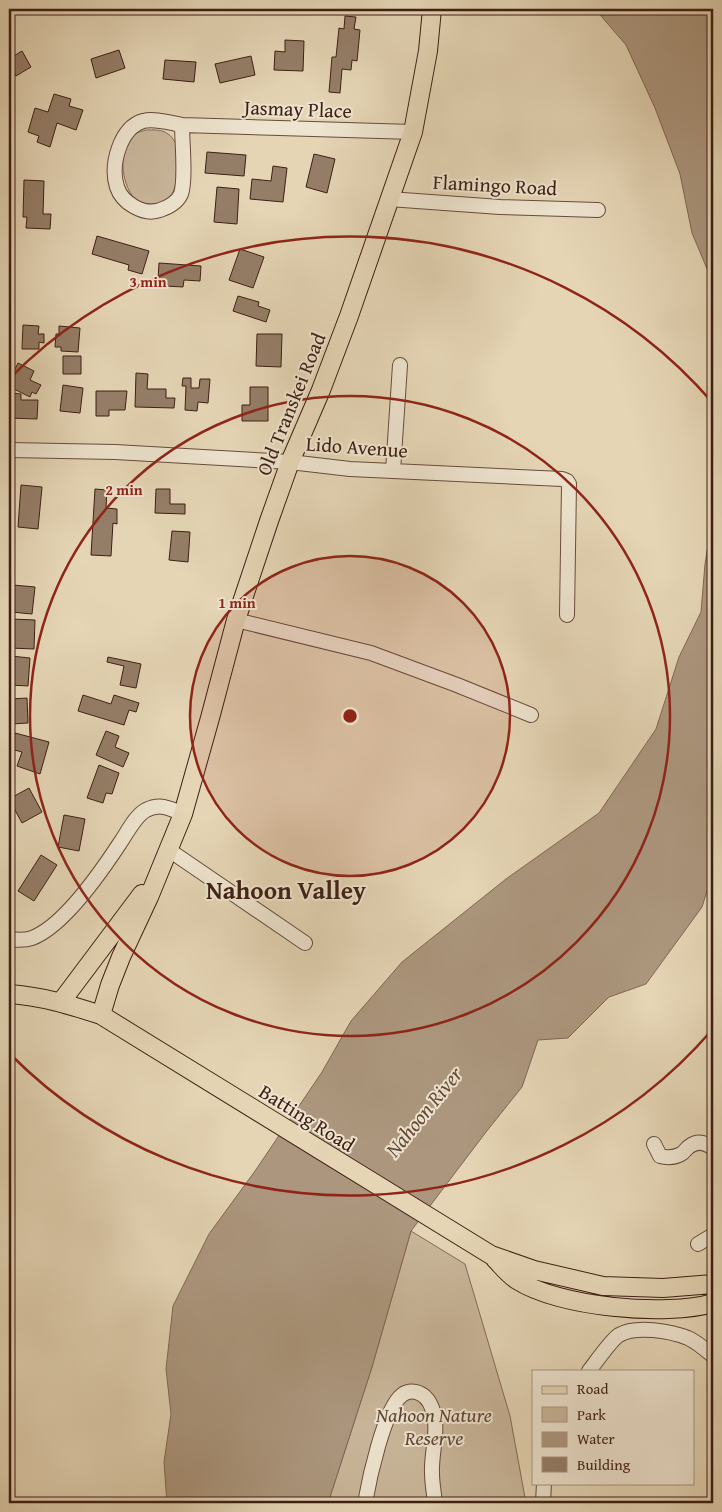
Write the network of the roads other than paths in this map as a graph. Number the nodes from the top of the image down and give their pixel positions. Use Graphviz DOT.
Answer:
graph roads {
  1 [pos="432,9"];
  2 [pos="182,125"];
  3 [pos="413,132"];
  4 [pos="389,199"];
  5 [pos="598,210"];
  6 [pos="400,366"];
  7 [pos="9,450"];
  8 [pos="290,462"];
  9 [pos="393,471"];
  10 [pos="567,615"];
  11 [pos="236,620"];
  12 [pos="531,715"];
  13 [pos="182,814"];
  14 [pos="169,850"];
  15 [pos="158,874"];
  16 [pos="9,939"];
  17 [pos="305,943"];
  18 [pos="9,994"];
  19 [pos="62,1002"];
  20 [pos="101,1015"];
  21 [pos="654,1144"];
  22 [pos="713,1148"];
  23 [pos="713,1235"];
  24 [pos="698,1244"];
  25 [pos="491,1255"];
  26 [pos="713,1284"];
  27 [pos="713,1304"];
  28 [pos="713,1356"];
  29 [pos="590,1370"];
  30 [pos="544,1484"];
  31 [pos="366,1503"];
  32 [pos="434,1503"];
  33 [pos="543,1503"];
  1 -- 3 [label="main road, Old Transkei Road"];
  2 -- 2 [label="street, Jasmay Place"];
  2 -- 3 [label="street, Jasmay Place"];
  3 -- 4 [label="main road, Old Transkei Road"];
  4 -- 5 [label="street, Flamingo Road"];
  4 -- 8 [label="main road, Old Transkei Road"];
  6 -- 9 [label="street"];
  7 -- 8 [label="street, Lido Avenue"];
  8 -- 9 [label="street, Lido Avenue"];
  8 -- 11 [label="main road, Old Transkei Road"];
  9 -- 10 [label="street, Lido Avenue"];
  11 -- 12 [label="street"];
  11 -- 13 [label="main road, Old Transkei Road"];
  13 -- 14 [label="main road, Old Transkei Road"];
  13 -- 16 [label="street"];
  14 -- 15 [label="main road, Old Transkei Road"];
  14 -- 17 [label="street"];
  15 -- 19 [label="main road, Old Transkei Road"];
  15 -- 20 [label="main road, Old Transkei Road"];
  18 -- 19 [label="main road"];
  19 -- 20 [label="main road"];
  20 -- 25 [label="main road, Batting Road"];
  21 -- 22 [label="street"];
  23 -- 24 [label="street"];
  25 -- 26 [label="main road, Batting Road"];
  25 -- 27 [label="main road, Batting Road"];
  28 -- 29 [label="street"];
  30 -- 33 [label="street"];
  31 -- 32 [label="street"];
}
